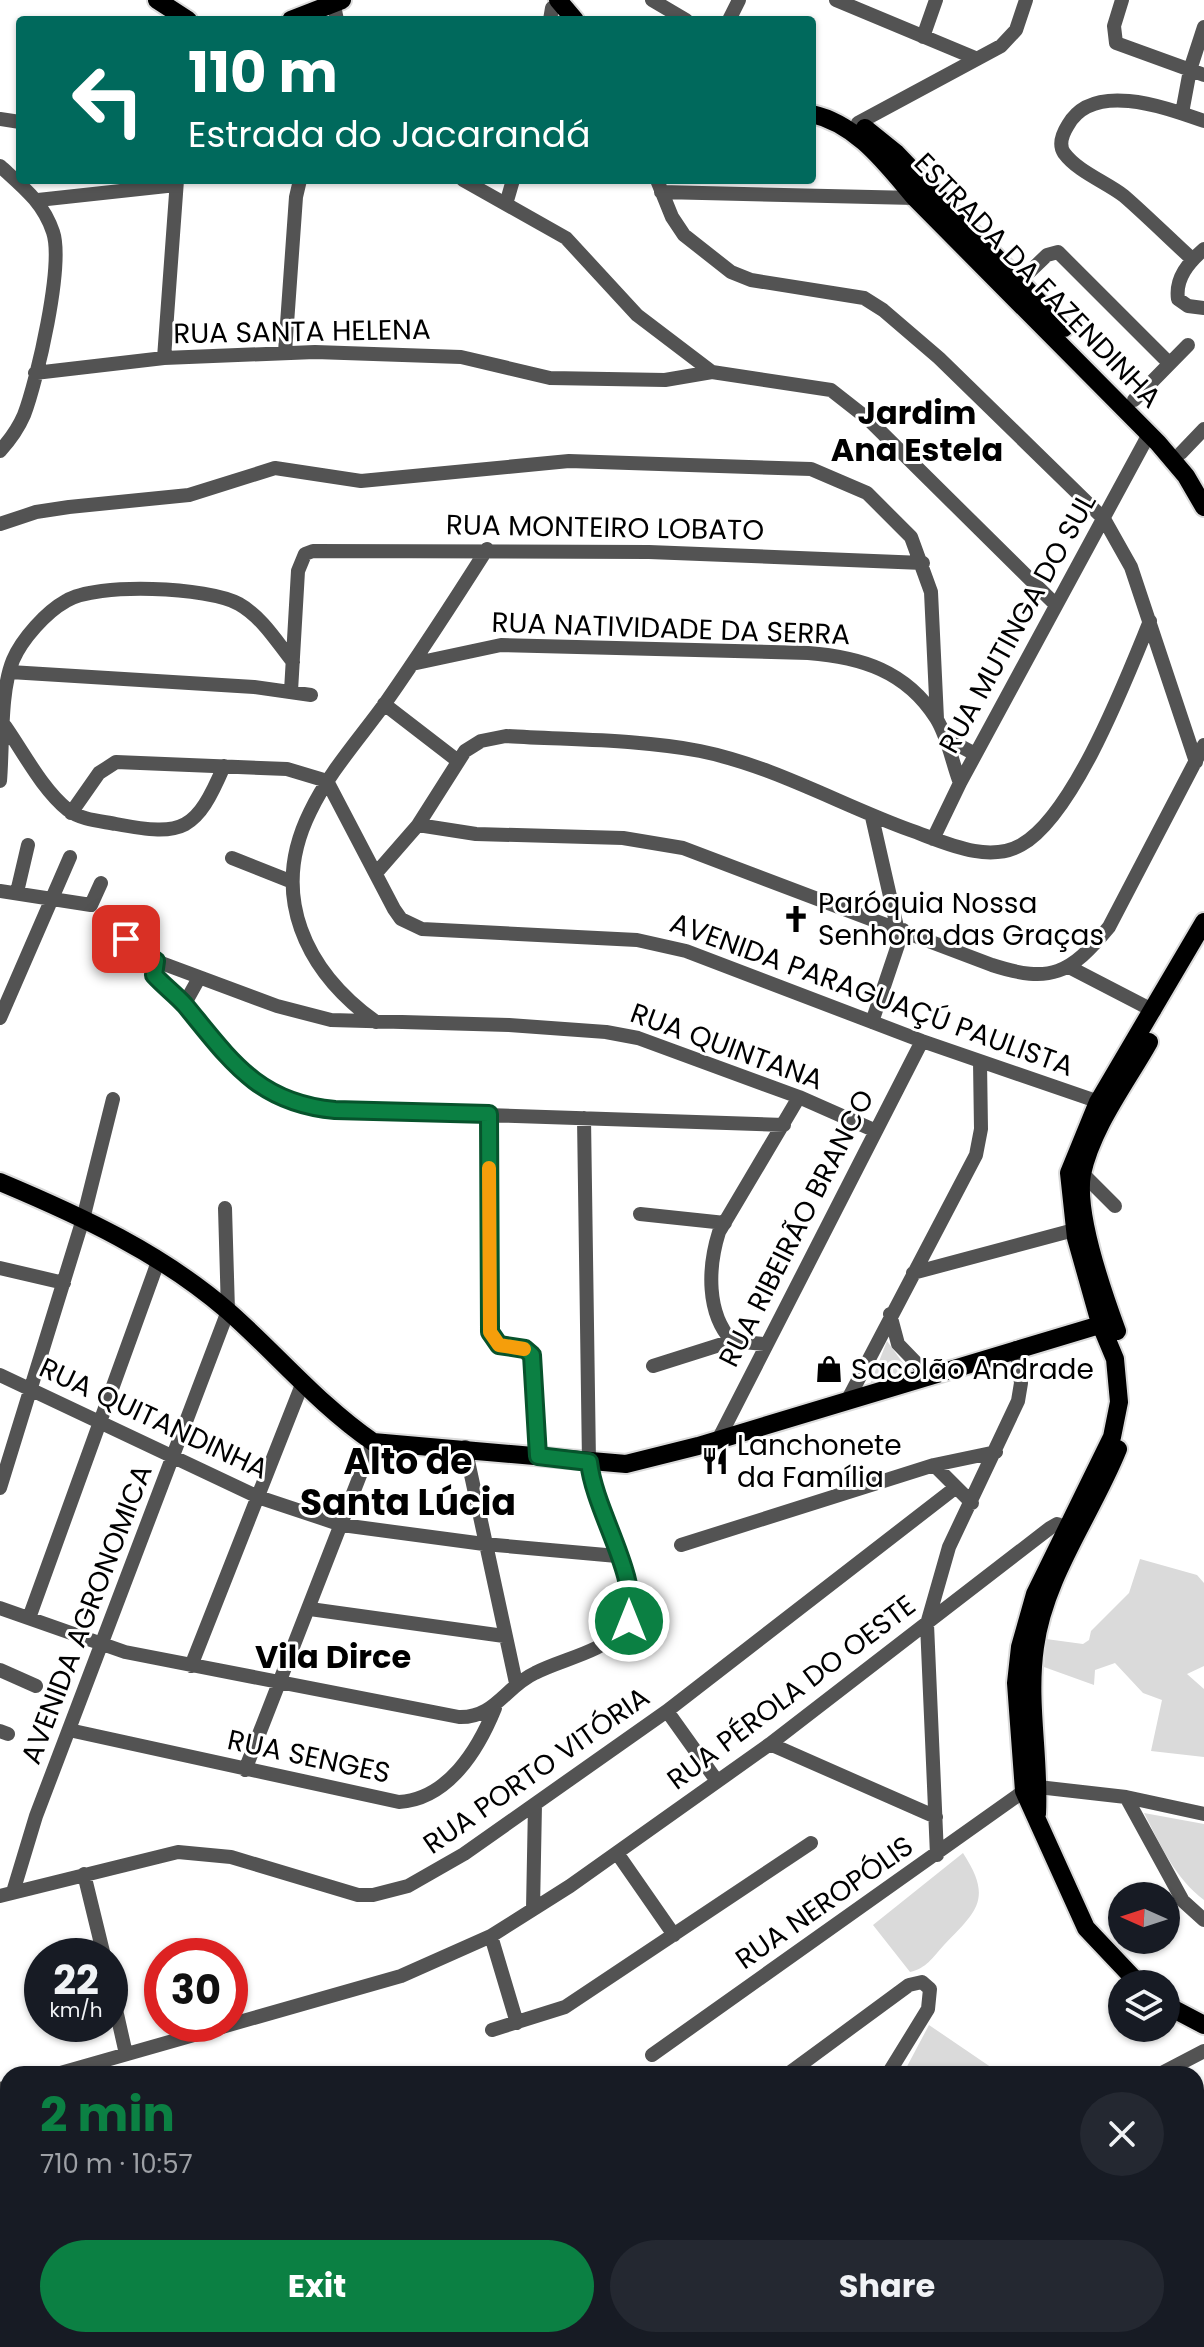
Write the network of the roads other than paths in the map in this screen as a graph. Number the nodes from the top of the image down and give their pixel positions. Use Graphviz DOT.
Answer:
graph roads {
  1 [pos="157,0"];
  2 [pos="652,0"];
  3 [pos="836,0"];
  4 [pos="936,0"];
  5 [pos="1026,0"];
  6 [pos="1122,0"];
  7 [pos="338,9"];
  8 [pos="296,13"];
  9 [pos="182,16"];
  10 [pos="679,16"];
  11 [pos="1204,27"];
  12 [pos="923,37"];
  13 [pos="975,58"];
  14 [pos="1197,73"];
  15 [pos="816,104"];
  16 [pos="1182,113"];
  17 [pos="816,115"];
  18 [pos="1204,121"];
  19 [pos="858,123"];
  20 [pos="0,166"];
  21 [pos="16,180"];
  22 [pos="20,184"];
  23 [pos="133,184"];
  24 [pos="177,184"];
  25 [pos="299,184"];
  26 [pos="470,184"];
  27 [pos="512,184"];
  28 [pos="659,186"];
  29 [pos="66,187"];
  30 [pos="915,198"];
  31 [pos="38,200"];
  32 [pos="506,204"];
  33 [pos="1198,254"];
  34 [pos="1019,282"];
  35 [pos="1204,308"];
  36 [pos="1188,345"];
  37 [pos="285,352"];
  38 [pos="164,358"];
  39 [pos="1169,363"];
  40 [pos="712,372"];
  41 [pos="35,373"];
  42 [pos="1134,400"];
  43 [pos="1204,429"];
  44 [pos="1149,434"];
  45 [pos="0,451"];
  46 [pos="1181,453"];
  47 [pos="1204,486"];
  48 [pos="1204,507"];
  49 [pos="1104,519"];
  50 [pos="0,524"];
  51 [pos="487,549"];
  52 [pos="923,563"];
  53 [pos="1056,605"];
  54 [pos="1151,625"];
  55 [pos="1161,651"];
  56 [pos="293,662"];
  57 [pos="412,664"];
  58 [pos="10,672"];
  59 [pos="936,673"];
  60 [pos="1129,675"];
  61 [pos="291,691"];
  62 [pos="311,695"];
  63 [pos="918,695"];
  64 [pos="384,704"];
  65 [pos="937,719"];
  66 [pos="5,726"];
  67 [pos="1188,737"];
  68 [pos="945,738"];
  69 [pos="1204,744"];
  70 [pos="975,754"];
  71 [pos="458,761"];
  72 [pos="1196,762"];
  73 [pos="224,766"];
  74 [pos="0,781"];
  75 [pos="327,781"];
  76 [pos="960,783"];
  77 [pos="71,813"];
  78 [pos="872,817"];
  79 [pos="418,825"];
  80 [pos="933,839"];
  81 [pos="28,845"];
  82 [pos="70,857"];
  83 [pos="232,858"];
  84 [pos="377,872"];
  85 [pos="290,881"];
  86 [pos="101,883"];
  87 [pos="0,891"];
  88 [pos="17,892"];
  89 [pos="52,897"];
  90 [pos="1204,922"];
  91 [pos="900,928"];
  92 [pos="126,939"];
  93 [pos="1204,947"];
  94 [pos="156,961"];
  95 [pos="1069,967"];
  96 [pos="199,978"];
  97 [pos="184,1005"];
  98 [pos="1154,1011"];
  99 [pos="0,1018"];
  100 [pos="872,1022"];
  101 [pos="377,1023"];
  102 [pos="922,1041"];
  103 [pos="980,1062"];
  104 [pos="799,1097"];
  105 [pos="113,1099"];
  106 [pos="1105,1104"];
  107 [pos="489,1114"];
  108 [pos="584,1118"];
  109 [pos="784,1125"];
  110 [pos="876,1131"];
  111 [pos="1083,1174"];
  112 [pos="0,1182"];
  113 [pos="1115,1206"];
  114 [pos="225,1208"];
  115 [pos="640,1214"];
  116 [pos="83,1219"];
  117 [pos="725,1223"];
  118 [pos="1074,1230"];
  119 [pos="159,1259"];
  120 [pos="0,1268"];
  121 [pos="913,1273"];
  122 [pos="64,1283"];
  123 [pos="228,1311"];
  124 [pos="890,1314"];
  125 [pos="1107,1322"];
  126 [pos="732,1341"];
  127 [pos="765,1344"];
  128 [pos="1016,1348"];
  129 [pos="653,1366"];
  130 [pos="0,1375"];
  131 [pos="928,1375"];
  132 [pos="303,1382"];
  133 [pos="28,1388"];
  134 [pos="846,1403"];
  135 [pos="102,1421"];
  136 [pos="718,1440"];
  137 [pos="373,1442"];
  138 [pos="465,1447"];
  139 [pos="996,1452"];
  140 [pos="538,1456"];
  141 [pos="174,1457"];
  142 [pos="589,1462"];
  143 [pos="934,1465"];
  144 [pos="0,1488"];
  145 [pos="955,1488"];
  146 [pos="258,1497"];
  147 [pos="972,1503"];
  148 [pos="342,1525"];
  149 [pos="1072,1530"];
  150 [pos="484,1544"];
  151 [pos="681,1545"];
  152 [pos="617,1556"];
  153 [pos="0,1608"];
  154 [pos="310,1609"];
  155 [pos="29,1618"];
  156 [pos="927,1624"];
  157 [pos="504,1636"];
  158 [pos="101,1645"];
  159 [pos="191,1666"];
  160 [pos="0,1670"];
  161 [pos="280,1682"];
  162 [pos="516,1683"];
  163 [pos="36,1686"];
  164 [pos="495,1708"];
  165 [pos="667,1711"];
  166 [pos="69,1730"];
  167 [pos="770,1744"];
  168 [pos="245,1770"];
  169 [pos="717,1781"];
  170 [pos="1031,1789"];
  171 [pos="1126,1797"];
  172 [pos="535,1804"];
  173 [pos="1204,1814"];
  174 [pos="936,1817"];
  175 [pos="811,1843"];
  176 [pos="617,1853"];
  177 [pos="937,1855"];
  178 [pos="84,1874"];
  179 [pos="6,1894"];
  180 [pos="533,1909"];
  181 [pos="1204,1920"];
  182 [pos="674,1935"];
  183 [pos="491,1936"];
  184 [pos="100,1938"];
  185 [pos="1126,1970"];
  186 [pos="1180,2012"];
  187 [pos="517,2023"];
  188 [pos="1203,2024"];
  189 [pos="492,2030"];
  190 [pos="123,2042"];
  191 [pos="1204,2051"];
  192 [pos="126,2054"];
  193 [pos="652,2055"];
  194 [pos="85,2066"];
  195 [pos="799,2066"];
  196 [pos="893,2066"];
  197 [pos="1175,2066"];
  1 -- 9 [label="main road"];
  2 -- 10 [label="street"];
  3 -- 12 [label="street"];
  4 -- 12 [label="street"];
  5 -- 13 [label="street"];
  6 -- 14 [label="street"];
  7 -- 8 [label="main road"];
  11 -- 14 [label="street"];
  12 -- 13 [label="street"];
  13 -- 19 [label="street"];
  14 -- 16 [label="street"];
  15 -- 19 [label="main road, ESTRADA DA FAZENDINHA"];
  16 -- 18 [label="street"];
  16 -- 33 [label="street"];
  17 -- 30 [label="main road, ESTRADA DA FAZENDINHA"];
  19 -- 34 [label="main road, ESTRADA DA FAZENDINHA"];
  20 -- 21 [label="street"];
  22 -- 31 [label="street"];
  23 -- 29 [label="street"];
  24 -- 38 [label="street"];
  25 -- 37 [label="street"];
  26 -- 32 [label="street"];
  27 -- 32 [label="street"];
  28 -- 30 [label="street"];
  28 -- 49 [label="street"];
  29 -- 31 [label="street"];
  30 -- 44 [label="main road, ESTRADA DA FAZENDINHA"];
  31 -- 41 [label="street"];
  32 -- 40 [label="street"];
  33 -- 35 [label="street"];
  34 -- 39 [label="street"];
  34 -- 42 [label="main road, ESTRADA DA FAZENDINHA"];
  36 -- 39 [label="street"];
  37 -- 38 [label="street, RUA SANTA HELENA"];
  37 -- 40 [label="street, RUA SANTA HELENA"];
  38 -- 41 [label="street, RUA SANTA HELENA"];
  39 -- 42 [label="street"];
  40 -- 53 [label="street"];
  41 -- 45 [label="street"];
  42 -- 46 [label="main road, ESTRADA DA FAZENDINHA"];
  43 -- 46 [label="street"];
  44 -- 48 [label="main road, ESTRADA DA FAZENDINHA"];
  44 -- 49 [label="street, RUA MUTINGA DO SUL"];
  46 -- 47 [label="main road, ESTRADA DA FAZENDINHA"];
  49 -- 53 [label="street, RUA MUTINGA DO SUL"];
  49 -- 54 [label="street"];
  50 -- 52 [label="street"];
  51 -- 52 [label="street, RUA MONTEIRO LOBATO"];
  51 -- 56 [label="street, RUA MONTEIRO LOBATO"];
  51 -- 57 [label="street"];
  52 -- 59 [label="street"];
  53 -- 70 [label="street, RUA MUTINGA DO SUL"];
  54 -- 55 [label="street"];
  54 -- 60 [label="street"];
  55 -- 60 [label="street"];
  55 -- 67 [label="street"];
  56 -- 58 [label="street"];
  56 -- 61 [label="street"];
  57 -- 63 [label="street, RUA NATIVIDADE DA SERRA"];
  57 -- 64 [label="street"];
  58 -- 61 [label="street"];
  58 -- 66 [label="street"];
  59 -- 63 [label="street"];
  59 -- 65 [label="street"];
  60 -- 80 [label="street"];
  61 -- 62 [label="street"];
  63 -- 65 [label="street, RUA NATIVIDADE DA SERRA"];
  64 -- 71 [label="street"];
  64 -- 75 [label="street"];
  65 -- 68 [label="street, RUA NATIVIDADE DA SERRA"];
  66 -- 74 [label="street"];
  66 -- 77 [label="street"];
  67 -- 69 [label="street"];
  67 -- 72 [label="street"];
  68 -- 70 [label="street"];
  68 -- 76 [label="street, RUA NATIVIDADE DA SERRA"];
  69 -- 72 [label="street"];
  70 -- 76 [label="street, RUA MUTINGA DO SUL"];
  71 -- 78 [label="street"];
  71 -- 79 [label="street"];
  72 -- 95 [label="street"];
  73 -- 75 [label="street"];
  73 -- 77 [label="street"];
  73 -- 77 [label="street"];
  75 -- 84 [label="street, AVENIDA PARAGUAÇÚ PAULISTA"];
  75 -- 85 [label="street"];
  76 -- 80 [label="street, RUA MUTINGA DO SUL"];
  78 -- 80 [label="street"];
  78 -- 91 [label="street"];
  79 -- 84 [label="street"];
  79 -- 91 [label="street"];
  81 -- 88 [label="street"];
  82 -- 89 [label="street"];
  83 -- 85 [label="street"];
  84 -- 100 [label="street, AVENIDA PARAGUAÇÚ PAULISTA"];
  85 -- 101 [label="street"];
  86 -- 89 [label="street"];
  87 -- 88 [label="street"];
  88 -- 89 [label="street"];
  89 -- 99 [label="street"];
  90 -- 98 [label="main road"];
  91 -- 95 [label="street"];
  91 -- 100 [label="street"];
  92 -- 94 [label="street"];
  93 -- 106 [label="main road"];
  94 -- 96 [label="street, RUA QUINTANA"];
  94 -- 97 [label="street"];
  95 -- 98 [label="street"];
  96 -- 97 [label="street"];
  96 -- 101 [label="street, RUA QUINTANA"];
  97 -- 107 [label="street"];
  98 -- 106 [label="main road"];
  100 -- 102 [label="street, AVENIDA PARAGUAÇÚ PAULISTA"];
  101 -- 104 [label="street, RUA QUINTANA"];
  102 -- 103 [label="street, AVENIDA PARAGUAÇÚ PAULISTA"];
  102 -- 110 [label="street, RUA RIBEIRÃO BRANCO"];
  103 -- 106 [label="street, AVENIDA PARAGUAÇÚ PAULISTA"];
  103 -- 121 [label="street"];
  104 -- 109 [label="street"];
  104 -- 110 [label="street, RUA QUINTANA"];
  105 -- 116 [label="street"];
  106 -- 111 [label="main road"];
  106 -- 118 [label="main road"];
  107 -- 108 [label="street"];
  107 -- 140 [label="street"];
  108 -- 109 [label="street"];
  108 -- 142 [label="street"];
  109 -- 117 [label="street"];
  110 -- 127 [label="street, RUA RIBEIRÃO BRANCO"];
  111 -- 113 [label="street"];
  111 -- 125 [label="main road"];
  112 -- 116 [label="main road"];
  114 -- 123 [label="street"];
  115 -- 117 [label="street"];
  116 -- 119 [label="main road"];
  116 -- 122 [label="street"];
  117 -- 126 [label="street"];
  118 -- 121 [label="street"];
  118 -- 125 [label="main road"];
  119 -- 123 [label="main road"];
  119 -- 135 [label="street"];
  120 -- 122 [label="street"];
  121 -- 124 [label="street"];
  122 -- 133 [label="street"];
  123 -- 132 [label="main road"];
  123 -- 141 [label="street, AVENIDA AGRONOMICA"];
  124 -- 131 [label="street"];
  124 -- 134 [label="street"];
  125 -- 128 [label="main road"];
  125 -- 149 [label="main road"];
  126 -- 127 [label="street"];
  126 -- 129 [label="street"];
  127 -- 136 [label="street, RUA RIBEIRÃO BRANCO"];
  128 -- 131 [label="main road"];
  128 -- 139 [label="street"];
  130 -- 133 [label="street, RUA QUITANDINHA"];
  131 -- 134 [label="main road"];
  132 -- 137 [label="main road"];
  132 -- 146 [label="street"];
  133 -- 135 [label="street, RUA QUITANDINHA"];
  133 -- 144 [label="street"];
  134 -- 136 [label="main road"];
  135 -- 141 [label="street, RUA QUITANDINHA"];
  135 -- 155 [label="street"];
  136 -- 142 [label="main road"];
  137 -- 138 [label="main road"];
  137 -- 148 [label="street"];
  138 -- 140 [label="main road"];
  138 -- 150 [label="street"];
  139 -- 143 [label="street"];
  139 -- 147 [label="street"];
  140 -- 142 [label="main road"];
  141 -- 146 [label="street, RUA QUITANDINHA"];
  141 -- 158 [label="street, AVENIDA AGRONOMICA"];
  142 -- 152 [label="street"];
  143 -- 145 [label="street"];
  143 -- 151 [label="street"];
  145 -- 147 [label="street"];
  145 -- 165 [label="street, RUA PORTO VITÓRIA"];
  146 -- 148 [label="street, RUA QUITANDINHA"];
  146 -- 159 [label="street"];
  147 -- 156 [label="street"];
  148 -- 150 [label="street, RUA QUITANDINHA"];
  148 -- 154 [label="street"];
  149 -- 156 [label="street, RUA PÉROLA DO OESTE"];
  149 -- 170 [label="main road"];
  150 -- 152 [label="street, RUA QUITANDINHA"];
  150 -- 157 [label="street"];
  152 -- 162 [label="street"];
  153 -- 155 [label="street"];
  154 -- 157 [label="street"];
  154 -- 161 [label="street"];
  155 -- 158 [label="street"];
  156 -- 167 [label="street, RUA PÉROLA DO OESTE"];
  156 -- 174 [label="street"];
  157 -- 162 [label="street"];
  158 -- 159 [label="street"];
  158 -- 166 [label="street, AVENIDA AGRONOMICA"];
  159 -- 161 [label="street"];
  160 -- 163 [label="street"];
  161 -- 164 [label="street"];
  161 -- 168 [label="street"];
  162 -- 164 [label="street, RUA SENGES"];
  164 -- 168 [label="street, RUA SENGES"];
  165 -- 169 [label="street"];
  165 -- 172 [label="street, RUA PORTO VITÓRIA"];
  166 -- 168 [label="street, RUA SENGES"];
  166 -- 179 [label="street, AVENIDA AGRONOMICA"];
  167 -- 169 [label="street, RUA PÉROLA DO OESTE"];
  167 -- 174 [label="street"];
  169 -- 176 [label="street, RUA PÉROLA DO OESTE"];
  170 -- 171 [label="street"];
  170 -- 177 [label="street, RUA NEROPÓLIS"];
  170 -- 185 [label="main road"];
  171 -- 173 [label="street"];
  171 -- 181 [label="street"];
  172 -- 178 [label="street, RUA PORTO VITÓRIA"];
  172 -- 180 [label="street"];
  174 -- 177 [label="street"];
  175 -- 182 [label="street"];
  176 -- 180 [label="street, RUA PÉROLA DO OESTE"];
  176 -- 182 [label="street"];
  177 -- 193 [label="street, RUA NEROPÓLIS"];
  178 -- 179 [label="street, RUA PORTO VITÓRIA"];
  178 -- 184 [label="street"];
  180 -- 183 [label="street, RUA PÉROLA DO OESTE"];
  182 -- 187 [label="street"];
  183 -- 187 [label="street"];
  183 -- 192 [label="street, RUA PÉROLA DO OESTE"];
  186 -- 188 [label="main road"];
  187 -- 189 [label="street"];
  190 -- 192 [label="street"];
  191 -- 197 [label="street"];
  192 -- 194 [label="street, RUA PÉROLA DO OESTE"];
  195 -- 196 [label="street"];
}
